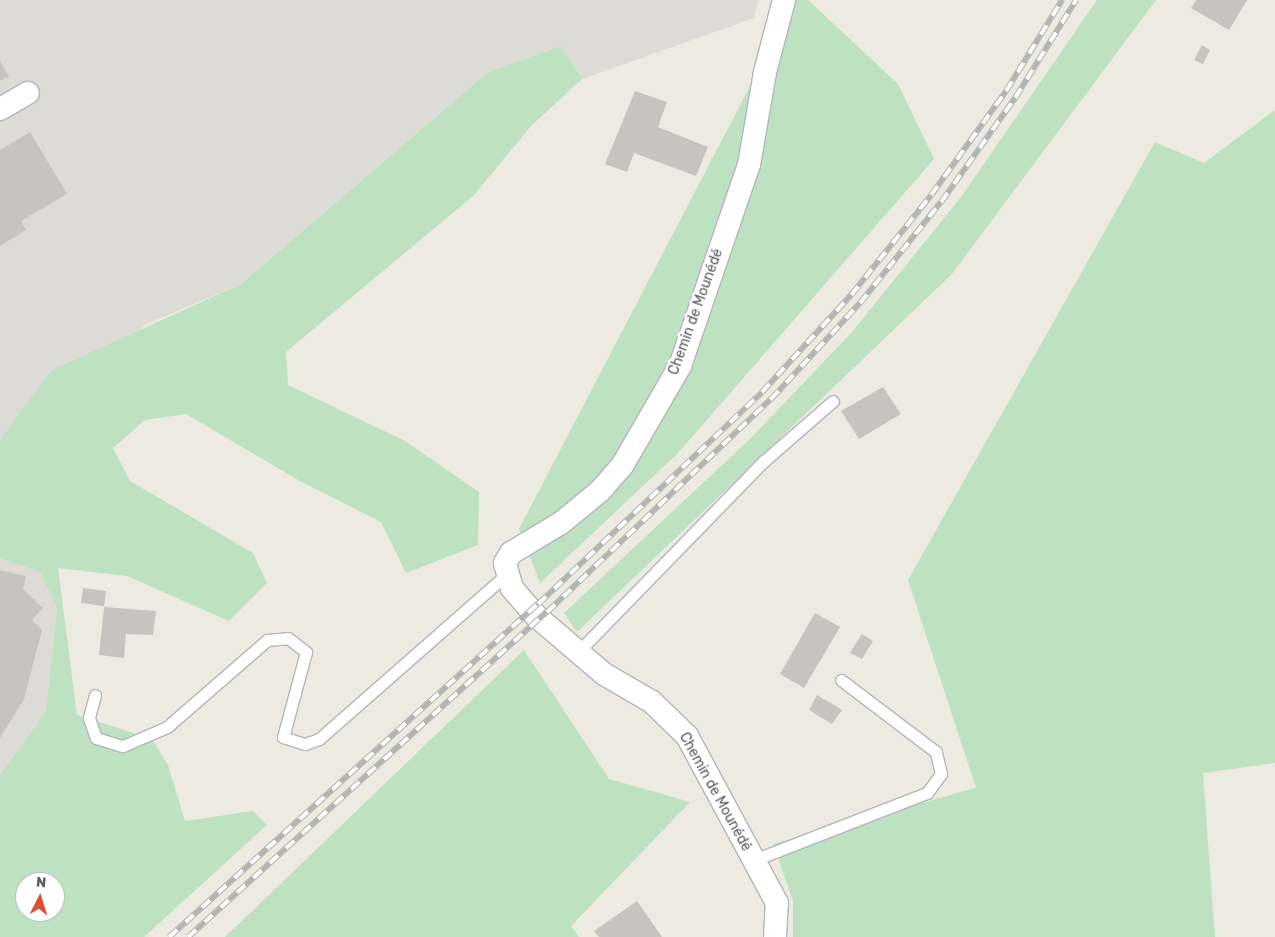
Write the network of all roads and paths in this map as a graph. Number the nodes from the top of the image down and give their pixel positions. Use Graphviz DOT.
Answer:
graph roads {
  1 [pos="784,0"];
  2 [pos="28,93"];
  3 [pos="0,109"];
  4 [pos="833,401"];
  5 [pos="506,576"];
  6 [pos="578,652"];
  7 [pos="841,680"];
  8 [pos="95,695"];
  9 [pos="754,860"];
  10 [pos="776,937"];
  1 -- 5 [label="street, Chemin de Mounédé"];
  2 -- 3 [label="street"];
  4 -- 6 [label="lane"];
  5 -- 6 [label="street, Chemin de Mounédé"];
  5 -- 8 [label="lane"];
  6 -- 9 [label="street, Chemin de Mounédé"];
  7 -- 9 [label="lane"];
  9 -- 10 [label="street, Chemin de Mounédé"];
}
